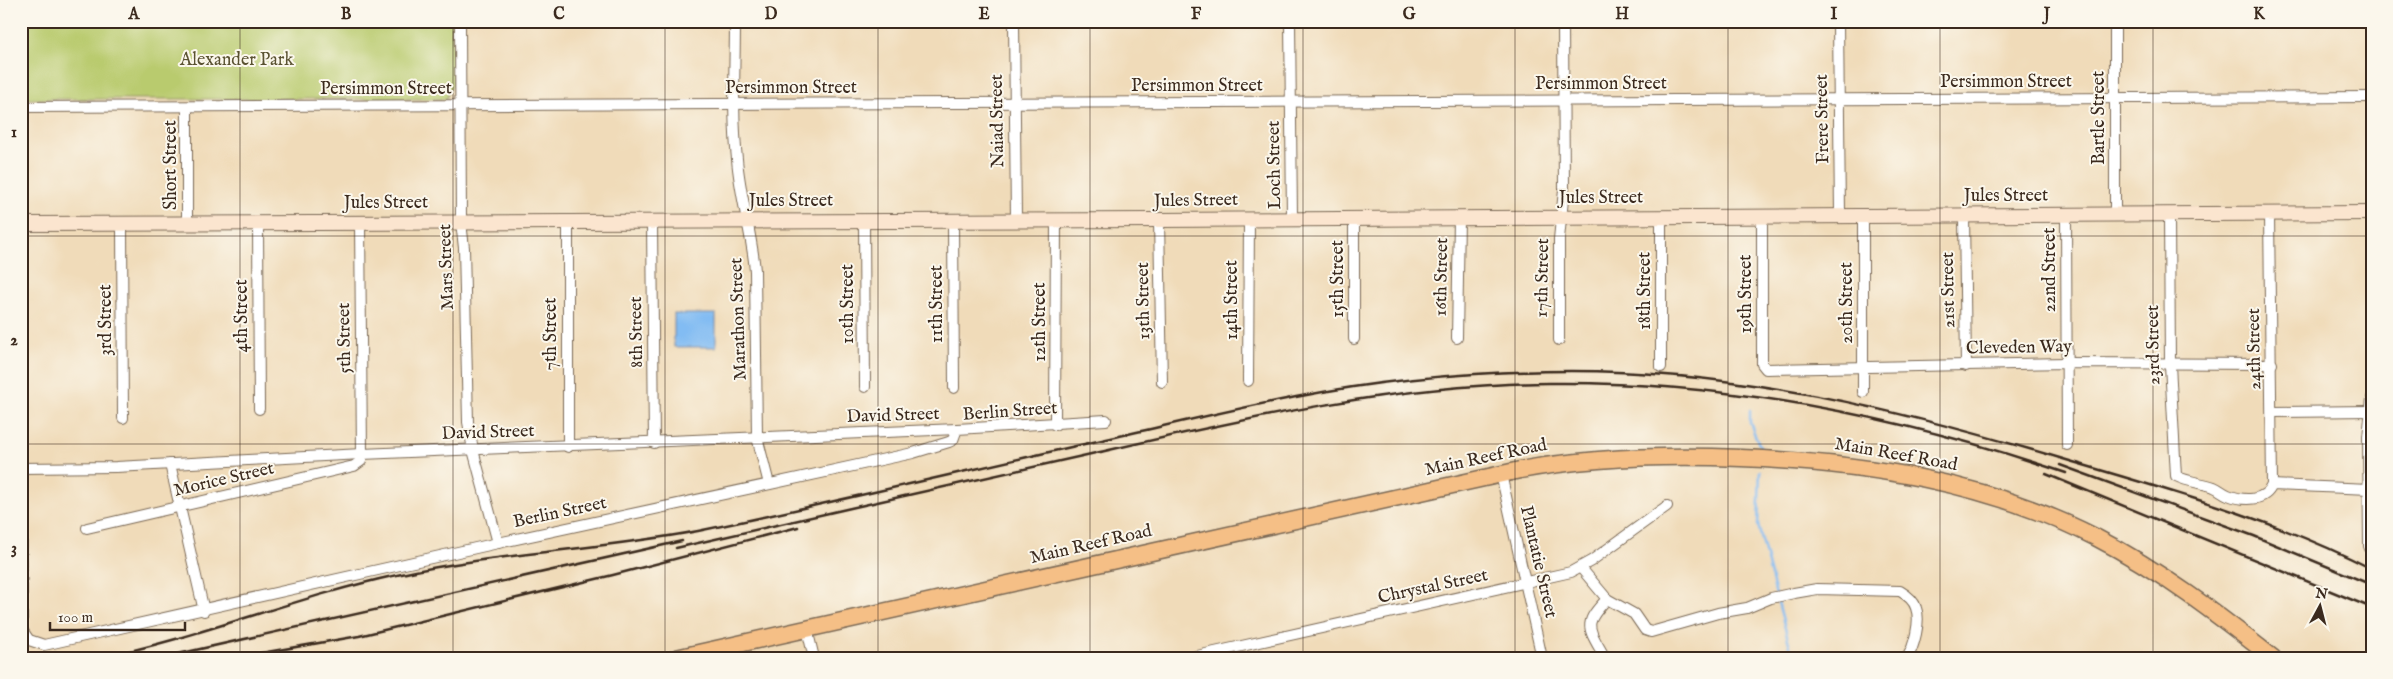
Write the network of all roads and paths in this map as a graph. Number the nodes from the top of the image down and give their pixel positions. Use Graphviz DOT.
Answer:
graph roads {
  1 [pos="460,21"];
  2 [pos="735,21"];
  3 [pos="1014,21"];
  4 [pos="1290,21"];
  5 [pos="1563,21"];
  6 [pos="1838,21"];
  7 [pos="2115,21"];
  8 [pos="2372,96"];
  9 [pos="2115,98"];
  10 [pos="1839,99"];
  11 [pos="1564,101"];
  12 [pos="1013,102"];
  13 [pos="1291,103"];
  14 [pos="459,105"];
  15 [pos="734,105"];
  16 [pos="21,107"];
  17 [pos="187,107"];
  18 [pos="2169,213"];
  19 [pos="2270,213"];
  20 [pos="2372,213"];
  21 [pos="1964,214"];
  22 [pos="2066,214"];
  23 [pos="2115,214"];
  24 [pos="1863,215"];
  25 [pos="1661,216"];
  26 [pos="1762,216"];
  27 [pos="1840,216"];
  28 [pos="1562,217"];
  29 [pos="1292,218"];
  30 [pos="1354,218"];
  31 [pos="1459,218"];
  32 [pos="1249,219"];
  33 [pos="652,220"];
  34 [pos="745,220"];
  35 [pos="864,220"];
  36 [pos="953,220"];
  37 [pos="1016,220"];
  38 [pos="1056,220"];
  39 [pos="1159,220"];
  40 [pos="568,221"];
  41 [pos="360,222"];
  42 [pos="461,222"];
  43 [pos="122,223"];
  44 [pos="188,223"];
  45 [pos="258,223"];
  46 [pos="21,224"];
  47 [pos="1457,338"];
  48 [pos="1354,339"];
  49 [pos="1559,340"];
  50 [pos="2067,363"];
  51 [pos="2170,364"];
  52 [pos="2272,364"];
  53 [pos="1661,366"];
  54 [pos="1966,366"];
  55 [pos="1863,368"];
  56 [pos="1766,369"];
  57 [pos="1248,381"];
  58 [pos="1162,382"];
  59 [pos="865,388"];
  60 [pos="954,388"];
  61 [pos="1863,392"];
  62 [pos="2372,398"];
  63 [pos="259,409"];
  64 [pos="2371,411"];
  65 [pos="2273,412"];
  66 [pos="123,418"];
  67 [pos="1106,420"];
  68 [pos="1055,425"];
  69 [pos="957,429"];
  70 [pos="757,437"];
  71 [pos="654,443"];
  72 [pos="2067,446"];
  73 [pos="568,447"];
  74 [pos="472,450"];
  75 [pos="362,454"];
  76 [pos="315,457"];
  77 [pos="170,464"];
  78 [pos="21,467"];
  79 [pos="1501,474"];
  80 [pos="320,475"];
  81 [pos="769,484"];
  82 [pos="2272,484"];
  83 [pos="2370,488"];
  84 [pos="1667,506"];
  85 [pos="179,507"];
  86 [pos="86,528"];
  87 [pos="498,543"];
  88 [pos="2372,553"];
  89 [pos="1581,568"];
  90 [pos="1526,584"];
  91 [pos="1608,599"];
  92 [pos="204,611"];
  93 [pos="807,629"];
  94 [pos="22,630"];
  95 [pos="676,658"];
  96 [pos="814,658"];
  97 [pos="1188,658"];
  98 [pos="1542,658"];
  99 [pos="1605,658"];
  100 [pos="1907,658"];
  101 [pos="2274,658"];
  1 -- 14 [label="street, Mars Street"];
  2 -- 15 [label="street, Marathon Street"];
  3 -- 12 [label="street, Naiad Street"];
  4 -- 13 [label="street, Loch Street"];
  5 -- 11 [label="street, 17th Street"];
  6 -- 10 [label="street, Frere Street"];
  7 -- 9 [label="street, Bartle Street"];
  8 -- 9 [label="street, Persimmon Street"];
  9 -- 10 [label="street, Persimmon Street"];
  9 -- 23 [label="street, Bartle Street"];
  10 -- 11 [label="street, Persimmon Street"];
  10 -- 27 [label="street, Frere Street"];
  11 -- 13 [label="street, Persimmon Street"];
  11 -- 28 [label="street, 17th Street"];
  12 -- 13 [label="street, Persimmon Street"];
  12 -- 15 [label="street, Persimmon Street"];
  12 -- 37 [label="street, Naiad Street"];
  13 -- 29 [label="street, Loch Street"];
  14 -- 15 [label="street, Persimmon Street"];
  14 -- 17 [label="street, Persimmon Street"];
  14 -- 42 [label="street, Mars Street"];
  15 -- 34 [label="street, Marathon Street"];
  16 -- 17 [label="street, Persimmon Street"];
  17 -- 44 [label="street, Short Street"];
  18 -- 19 [label="main road, Jules Street"];
  18 -- 23 [label="main road, Jules Street"];
  18 -- 51 [label="street, 23rd Street"];
  19 -- 20 [label="main road, Jules Street"];
  19 -- 52 [label="street, 24th Street"];
  21 -- 22 [label="main road, Jules Street"];
  21 -- 24 [label="main road, Jules Street"];
  21 -- 54 [label="street, 21st Street"];
  22 -- 23 [label="main road, Jules Street"];
  22 -- 50 [label="street, 22nd Street"];
  24 -- 27 [label="main road, Jules Street"];
  24 -- 55 [label="street, 20th Street"];
  25 -- 26 [label="main road, Jules Street"];
  25 -- 28 [label="main road, Jules Street"];
  25 -- 53 [label="street, 18th Street"];
  26 -- 27 [label="main road, Jules Street"];
  26 -- 56 [label="street, 19th Street"];
  28 -- 31 [label="main road, Jules Street"];
  28 -- 49 [label="street, 17th Street"];
  29 -- 30 [label="main road, Jules Street"];
  29 -- 32 [label="main road, Jules Street"];
  30 -- 31 [label="main road, Jules Street"];
  30 -- 48 [label="street, 15th Street"];
  31 -- 47 [label="street, 16th Street"];
  32 -- 39 [label="main road, Jules Street"];
  32 -- 57 [label="street, 14th Street"];
  33 -- 34 [label="main road, Jules Street"];
  33 -- 40 [label="main road, Jules Street"];
  33 -- 71 [label="street, 8th Street"];
  34 -- 35 [label="main road, Jules Street"];
  34 -- 70 [label="street, Marathon Street"];
  35 -- 36 [label="main road, Jules Street"];
  35 -- 59 [label="street, 10th Street"];
  36 -- 37 [label="main road, Jules Street"];
  36 -- 60 [label="street, 11th Street"];
  37 -- 38 [label="main road, Jules Street"];
  38 -- 39 [label="main road, Jules Street"];
  38 -- 68 [label="street, 12th Street"];
  39 -- 58 [label="street, 13th Street"];
  40 -- 42 [label="main road, Jules Street"];
  40 -- 73 [label="street, 7th Street"];
  41 -- 42 [label="main road, Jules Street"];
  41 -- 45 [label="main road, Jules Street"];
  41 -- 75 [label="street, 5th Street"];
  42 -- 74 [label="street, Mars Street"];
  43 -- 44 [label="main road, Jules Street"];
  43 -- 46 [label="main road, Jules Street"];
  43 -- 66 [label="street, 3rd Street"];
  44 -- 45 [label="main road, Jules Street"];
  45 -- 63 [label="street, 4th Street"];
  50 -- 51 [label="street, Cleveden Way"];
  50 -- 54 [label="street, Cleveden Way"];
  50 -- 72 [label="street, 22nd Street"];
  51 -- 52 [label="street, Cleveden Way"];
  51 -- 82 [label="street, 23rd Street"];
  52 -- 65 [label="street, 24th Street"];
  54 -- 55 [label="street, Cleveden Way"];
  55 -- 56 [label="street, Cleveden Way"];
  55 -- 61 [label="street, 20th Street"];
  62 -- 64 [label="street"];
  64 -- 65 [label="street"];
  64 -- 83 [label="street"];
  65 -- 82 [label="street, 24th Street"];
  67 -- 68 [label="street, Berlin Street"];
  68 -- 69 [label="street, Berlin Street"];
  69 -- 70 [label="street, David Street"];
  69 -- 81 [label="street, Berlin Street"];
  70 -- 71 [label="street, David Street"];
  70 -- 81 [label="street, Marathon Street"];
  71 -- 73 [label="street, David Street"];
  73 -- 74 [label="street, David Street"];
  74 -- 75 [label="street, David Street"];
  74 -- 87 [label="street, Mars Street"];
  75 -- 76 [label="street, David Street"];
  75 -- 80 [label="street, Morice Street"];
  76 -- 77 [label="street, David Street"];
  76 -- 80 [label="street"];
  77 -- 78 [label="street, David Street"];
  77 -- 85 [label="street"];
  78 -- 94 [label="street"];
  79 -- 90 [label="street, Plantatie Street"];
  79 -- 93 [label="main road, Main Reef Road"];
  79 -- 101 [label="main road, Main Reef Road"];
  80 -- 85 [label="street, Morice Street"];
  81 -- 87 [label="street, Berlin Street"];
  82 -- 83 [label="street"];
  83 -- 88 [label="street"];
  84 -- 89 [label="street, Chrystal Street"];
  85 -- 86 [label="street, Morice Street"];
  85 -- 92 [label="street"];
  87 -- 92 [label="street, Berlin Street"];
  89 -- 90 [label="street, Chrystal Street"];
  89 -- 91 [label="street"];
  90 -- 97 [label="street, Chrystal Street"];
  90 -- 98 [label="street, Plantatie Street"];
  91 -- 99 [label="street"];
  91 -- 100 [label="street"];
  92 -- 94 [label="street, Berlin Street"];
  93 -- 95 [label="main road, Main Reef Road"];
  93 -- 96 [label="street"];
}
